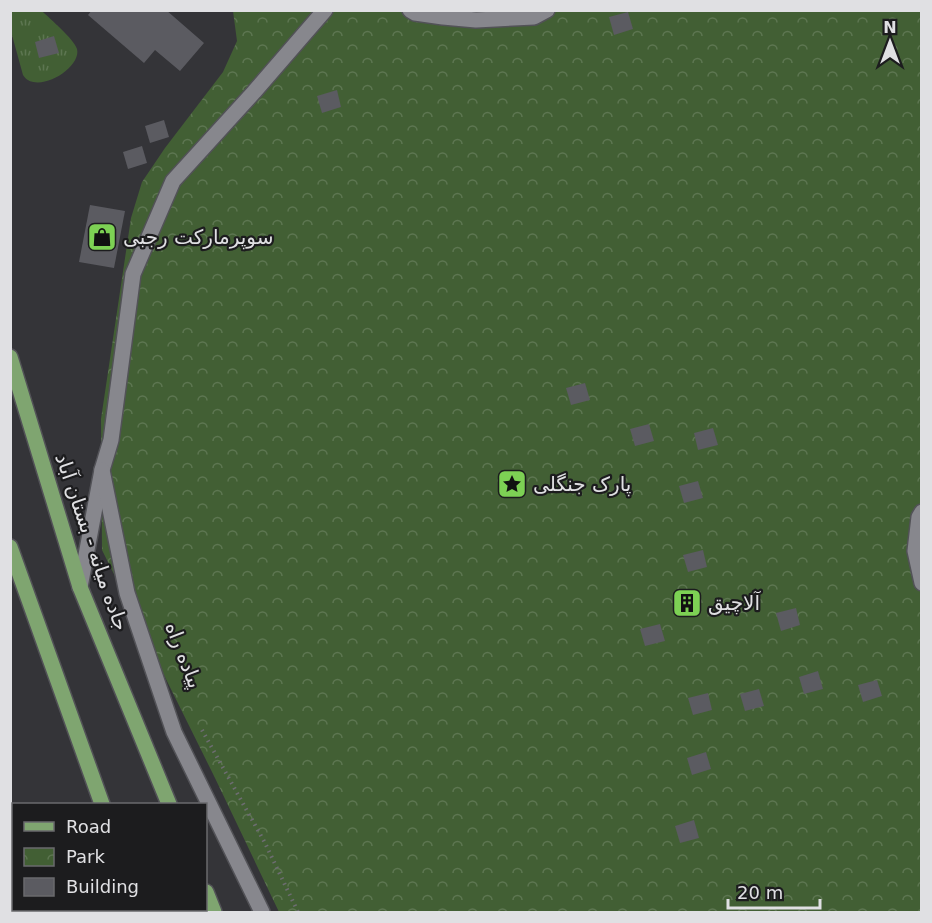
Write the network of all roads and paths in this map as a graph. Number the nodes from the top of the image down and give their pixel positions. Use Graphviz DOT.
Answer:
graph roads {
  1 [pos="325,10"];
  2 [pos="410,10"];
  3 [pos="548,10"];
  4 [pos="10,357"];
  5 [pos="102,470"];
  6 [pos="921,512"];
  7 [pos="10,547"];
  8 [pos="921,583"];
  9 [pos="80,587"];
  10 [pos="197,722"];
  11 [pos="102,803"];
  12 [pos="170,803"];
  13 [pos="207,894"];
  14 [pos="214,912"];
  15 [pos="262,912"];
  16 [pos="298,912"];
  1 -- 5 [label="street"];
  2 -- 3 [label="street"];
  4 -- 9 [label="main road, جاده میانه - بستان آباد"];
  5 -- 9 [label="street"];
  5 -- 15 [label="street"];
  6 -- 8 [label="street"];
  7 -- 11 [label="main road"];
  9 -- 12 [label="main road, جاده میانه - بستان آباد"];
  10 -- 16 [label="path"];
  13 -- 14 [label="main road"];
}
